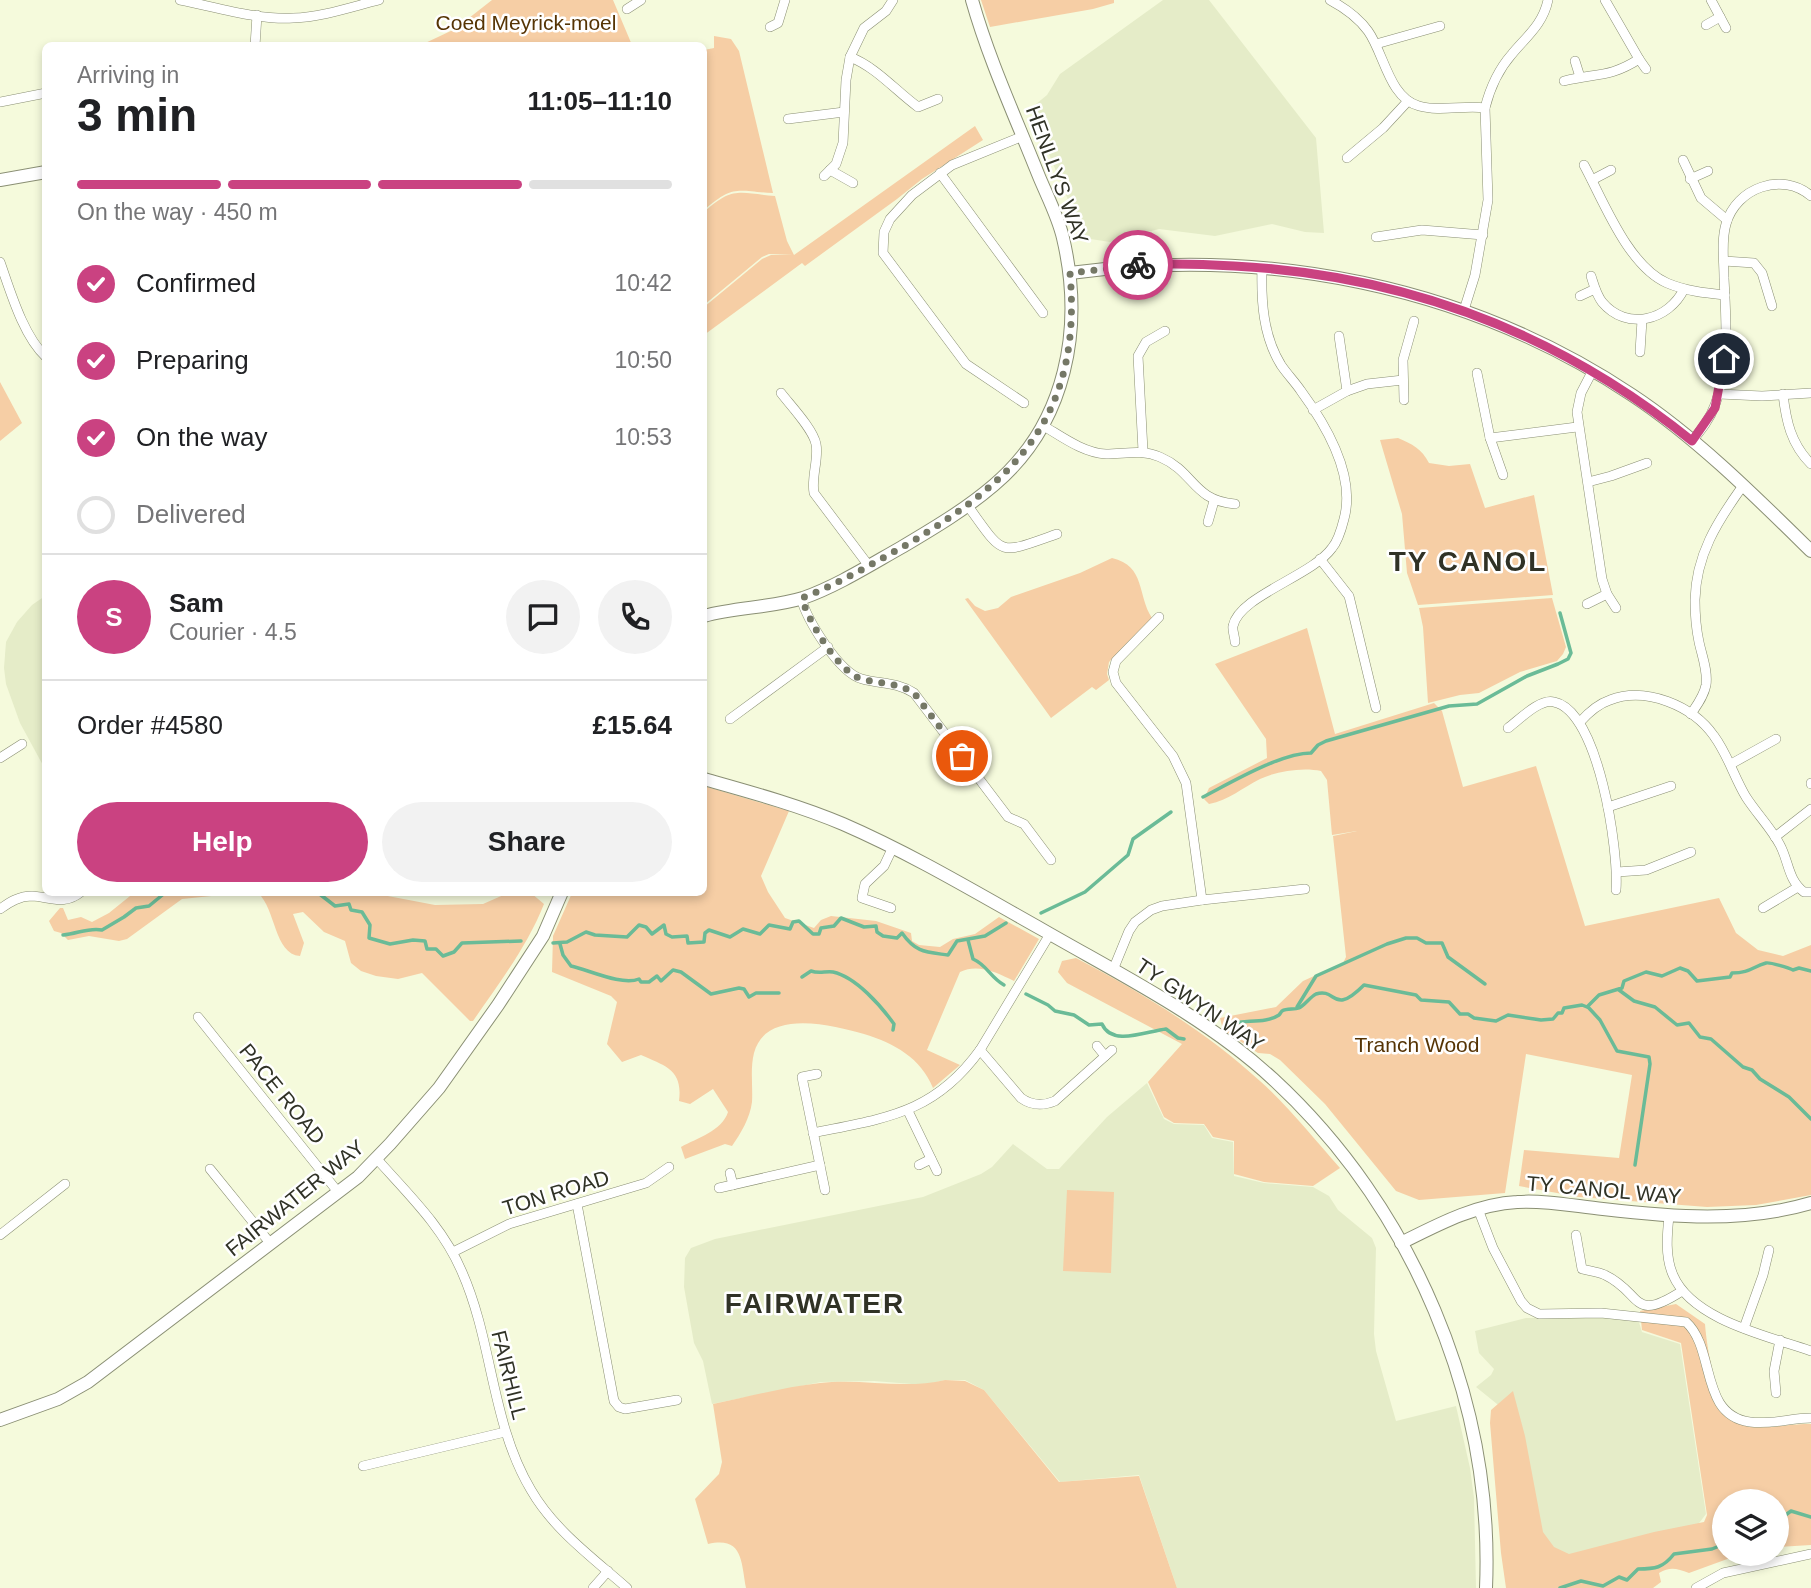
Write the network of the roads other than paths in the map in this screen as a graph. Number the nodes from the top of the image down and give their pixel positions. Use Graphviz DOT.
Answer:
graph roads {
  1 [pos="180,0"];
  2 [pos="379,0"];
  3 [pos="641,0"];
  4 [pos="785,0"];
  5 [pos="893,0"];
  6 [pos="972,0"];
  7 [pos="1330,0"];
  8 [pos="1548,0"];
  9 [pos="1605,0"];
  10 [pos="1712,0"];
  11 [pos="627,9"];
  12 [pos="257,15"];
  13 [pos="1720,17"];
  14 [pos="1706,25"];
  15 [pos="1440,26"];
  16 [pos="770,27"];
  17 [pos="1726,27"];
  18 [pos="255,42"];
  19 [pos="1376,44"];
  20 [pos="850,57"];
  21 [pos="1639,59"];
  22 [pos="1575,61"];
  23 [pos="1646,69"];
  24 [pos="1580,77"];
  25 [pos="1564,82"];
  26 [pos="42,94"];
  27 [pos="938,99"];
  28 [pos="1408,101"];
  29 [pos="0,102"];
  30 [pos="1485,108"];
  31 [pos="844,113"];
  32 [pos="788,119"];
  33 [pos="1023,136"];
  34 [pos="1347,158"];
  35 [pos="1683,160"];
  36 [pos="1584,165"];
  37 [pos="1611,170"];
  38 [pos="1708,171"];
  39 [pos="42,173"];
  40 [pos="940,173"];
  41 [pos="1690,179"];
  42 [pos="0,180"];
  43 [pos="1592,180"];
  44 [pos="853,183"];
  45 [pos="1811,197"];
  46 [pos="1727,220"];
  47 [pos="1483,235"];
  48 [pos="1376,237"];
  49 [pos="1724,261"];
  50 [pos="0,262"];
  51 [pos="1262,267"];
  52 [pos="1070,273"];
  53 [pos="1591,276"];
  54 [pos="1595,289"];
  55 [pos="1684,289"];
  56 [pos="1725,295"];
  57 [pos="1580,296"];
  58 [pos="1772,306"];
  59 [pos="1464,310"];
  60 [pos="1043,313"];
  61 [pos="1642,320"];
  62 [pos="1414,321"];
  63 [pos="1166,331"];
  64 [pos="1339,336"];
  65 [pos="1640,352"];
  66 [pos="42,354"];
  67 [pos="1593,370"];
  68 [pos="1477,373"];
  69 [pos="1403,380"];
  70 [pos="1347,391"];
  71 [pos="781,393"];
  72 [pos="1811,393"];
  73 [pos="1719,394"];
  74 [pos="1783,394"];
  75 [pos="1404,400"];
  76 [pos="1024,403"];
  77 [pos="1312,410"];
  78 [pos="1042,425"];
  79 [pos="1577,427"];
  80 [pos="1490,438"];
  81 [pos="1692,441"];
  82 [pos="1143,451"];
  83 [pos="1647,463"];
  84 [pos="1811,464"];
  85 [pos="1503,475"];
  86 [pos="1588,481"];
  87 [pos="1742,487"];
  88 [pos="1214,501"];
  89 [pos="1235,504"];
  90 [pos="968,506"];
  91 [pos="1208,522"];
  92 [pos="1057,534"];
  93 [pos="1811,551"];
  94 [pos="1320,559"];
  95 [pos="869,566"];
  96 [pos="1607,594"];
  97 [pos="802,598"];
  98 [pos="1587,604"];
  99 [pos="1616,608"];
  100 [pos="707,615"];
  101 [pos="1159,617"];
  102 [pos="1235,642"];
  103 [pos="828,647"];
  104 [pos="1376,708"];
  105 [pos="1691,713"];
  106 [pos="730,719"];
  107 [pos="1580,722"];
  108 [pos="1508,728"];
  109 [pos="1776,739"];
  110 [pos="22,744"];
  111 [pos="0,758"];
  112 [pos="1731,764"];
  113 [pos="707,780"];
  114 [pos="1671,786"];
  115 [pos="1608,807"];
  116 [pos="1811,809"];
  117 [pos="1776,837"];
  118 [pos="893,848"];
  119 [pos="1690,852"];
  120 [pos="1051,860"];
  121 [pos="1617,872"];
  122 [pos="1798,887"];
  123 [pos="1305,889"];
  124 [pos="1616,890"];
  125 [pos="1811,892"];
  126 [pos="73,896"];
  127 [pos="560,896"];
  128 [pos="1202,900"];
  129 [pos="891,908"];
  130 [pos="1763,908"];
  131 [pos="0,909"];
  132 [pos="1050,934"];
  133 [pos="1112,970"];
  134 [pos="198,1017"];
  135 [pos="1097,1046"];
  136 [pos="980,1050"];
  137 [pos="817,1074"];
  138 [pos="908,1111"];
  139 [pos="813,1133"];
  140 [pos="376,1158"];
  141 [pos="931,1159"];
  142 [pos="820,1165"];
  143 [pos="919,1165"];
  144 [pos="669,1167"];
  145 [pos="210,1168"];
  146 [pos="937,1171"];
  147 [pos="730,1173"];
  148 [pos="65,1184"];
  149 [pos="733,1185"];
  150 [pos="719,1188"];
  151 [pos="825,1190"];
  152 [pos="338,1192"];
  153 [pos="1811,1203"];
  154 [pos="577,1204"];
  155 [pos="1478,1209"];
  156 [pos="1669,1216"];
  157 [pos="0,1235"];
  158 [pos="1576,1235"];
  159 [pos="1401,1242"];
  160 [pos="270,1243"];
  161 [pos="1769,1250"];
  162 [pos="453,1252"];
  163 [pos="1682,1291"];
  164 [pos="1744,1328"];
  165 [pos="1780,1340"];
  166 [pos="1811,1351"];
  167 [pos="1776,1393"];
  168 [pos="677,1401"];
  169 [pos="1811,1418"];
  170 [pos="0,1420"];
  171 [pos="505,1432"];
  172 [pos="363,1466"];
  173 [pos="1811,1555"];
  174 [pos="608,1571"];
  175 [pos="593,1588"];
  176 [pos="627,1588"];
  177 [pos="1486,1588"];
  178 [pos="1696,1588"];
  1 -- 12 [label="street"];
  2 -- 12 [label="street"];
  3 -- 11 [label="street"];
  4 -- 16 [label="street"];
  5 -- 20 [label="street"];
  6 -- 33 [label="street, HENLLYS WAY"];
  7 -- 19 [label="street"];
  8 -- 30 [label="street"];
  9 -- 21 [label="street"];
  10 -- 13 [label="street"];
  12 -- 18 [label="street"];
  13 -- 14 [label="street"];
  13 -- 17 [label="street"];
  15 -- 19 [label="street"];
  19 -- 28 [label="street"];
  20 -- 27 [label="street"];
  20 -- 31 [label="street"];
  21 -- 23 [label="street"];
  21 -- 24 [label="street"];
  22 -- 24 [label="street"];
  24 -- 25 [label="street"];
  26 -- 29 [label="street"];
  28 -- 30 [label="street"];
  28 -- 34 [label="street"];
  30 -- 47 [label="street"];
  31 -- 32 [label="street"];
  31 -- 44 [label="street"];
  33 -- 40 [label="street"];
  33 -- 52 [label="street, HENLLYS WAY"];
  35 -- 41 [label="street"];
  36 -- 43 [label="street"];
  37 -- 43 [label="street"];
  38 -- 41 [label="street"];
  39 -- 42 [label="street"];
  40 -- 60 [label="street"];
  40 -- 76 [label="street"];
  41 -- 46 [label="street"];
  43 -- 55 [label="street"];
  45 -- 46 [label="street"];
  46 -- 49 [label="street"];
  47 -- 48 [label="street"];
  47 -- 59 [label="street"];
  49 -- 56 [label="street"];
  49 -- 58 [label="street"];
  50 -- 66 [label="street"];
  51 -- 52 [label="street"];
  51 -- 59 [label="street"];
  51 -- 77 [label="street"];
  52 -- 78 [label="street, HENLLYS WAY"];
  53 -- 54 [label="street"];
  54 -- 57 [label="street"];
  54 -- 61 [label="street"];
  55 -- 56 [label="street"];
  55 -- 61 [label="street"];
  56 -- 73 [label="street"];
  59 -- 67 [label="street"];
  61 -- 65 [label="street"];
  62 -- 69 [label="street"];
  63 -- 82 [label="street"];
  64 -- 70 [label="street"];
  67 -- 79 [label="street"];
  67 -- 81 [label="street"];
  68 -- 80 [label="street"];
  69 -- 70 [label="street"];
  69 -- 75 [label="street"];
  70 -- 77 [label="street"];
  71 -- 95 [label="street"];
  72 -- 74 [label="street"];
  73 -- 74 [label="street"];
  73 -- 81 [label="street"];
  74 -- 84 [label="street"];
  77 -- 94 [label="street"];
  78 -- 82 [label="street"];
  78 -- 90 [label="street, HENLLYS WAY"];
  79 -- 80 [label="street"];
  79 -- 86 [label="street"];
  80 -- 85 [label="street"];
  81 -- 87 [label="street"];
  82 -- 88 [label="street"];
  83 -- 86 [label="street"];
  86 -- 96 [label="street"];
  87 -- 93 [label="street"];
  87 -- 105 [label="street"];
  88 -- 89 [label="street"];
  88 -- 91 [label="street"];
  90 -- 92 [label="street"];
  90 -- 95 [label="street, HENLLYS WAY"];
  94 -- 102 [label="street"];
  94 -- 104 [label="street"];
  95 -- 97 [label="street, HENLLYS WAY"];
  96 -- 98 [label="street"];
  96 -- 99 [label="street"];
  97 -- 100 [label="street, HENLLYS WAY"];
  97 -- 103 [label="street"];
  101 -- 128 [label="street"];
  103 -- 106 [label="street"];
  103 -- 120 [label="street"];
  105 -- 107 [label="street"];
  105 -- 112 [label="street"];
  107 -- 108 [label="street"];
  107 -- 115 [label="street"];
  109 -- 112 [label="street"];
  110 -- 111 [label="street"];
  112 -- 117 [label="street"];
  113 -- 118 [label="street, TY GWYN WAY"];
  114 -- 115 [label="street"];
  115 -- 121 [label="street"];
  116 -- 117 [label="street"];
  117 -- 122 [label="street"];
  118 -- 129 [label="street"];
  118 -- 132 [label="street, TY GWYN WAY"];
  119 -- 121 [label="street"];
  121 -- 124 [label="street"];
  122 -- 125 [label="street"];
  122 -- 130 [label="street"];
  123 -- 128 [label="street"];
  126 -- 131 [label="street"];
  127 -- 140 [label="street, FAIRWATER WAY"];
  128 -- 133 [label="street"];
  132 -- 133 [label="street, TY GWYN WAY"];
  132 -- 136 [label="street"];
  133 -- 159 [label="street, TY GWYN WAY"];
  134 -- 152 [label="street, PACE ROAD"];
  135 -- 136 [label="street"];
  136 -- 138 [label="street"];
  137 -- 139 [label="street"];
  138 -- 139 [label="street"];
  138 -- 141 [label="street"];
  139 -- 142 [label="street"];
  140 -- 152 [label="street, FAIRWATER WAY"];
  140 -- 162 [label="street, FAIRHILL"];
  141 -- 143 [label="street"];
  141 -- 146 [label="street"];
  142 -- 149 [label="street"];
  142 -- 151 [label="street"];
  144 -- 154 [label="street, TON ROAD"];
  145 -- 160 [label="street"];
  147 -- 149 [label="street"];
  148 -- 157 [label="street"];
  149 -- 150 [label="street"];
  152 -- 160 [label="street, FAIRWATER WAY"];
  153 -- 156 [label="street, TY CANOL WAY"];
  154 -- 162 [label="street, TON ROAD"];
  154 -- 168 [label="street"];
  155 -- 156 [label="street, TY CANOL WAY"];
  155 -- 159 [label="street, TY CANOL WAY"];
  155 -- 169 [label="street"];
  156 -- 163 [label="street"];
  158 -- 163 [label="street"];
  159 -- 177 [label="street, TY GWYN WAY"];
  160 -- 170 [label="street, FAIRWATER WAY"];
  161 -- 164 [label="street"];
  162 -- 171 [label="street, FAIRHILL"];
  163 -- 164 [label="street"];
  164 -- 165 [label="street"];
  165 -- 166 [label="street"];
  165 -- 167 [label="street"];
  171 -- 172 [label="street"];
  171 -- 174 [label="street, FAIRHILL"];
  173 -- 178 [label="street"];
  174 -- 175 [label="street"];
  174 -- 176 [label="street, FAIRHILL"];
}
